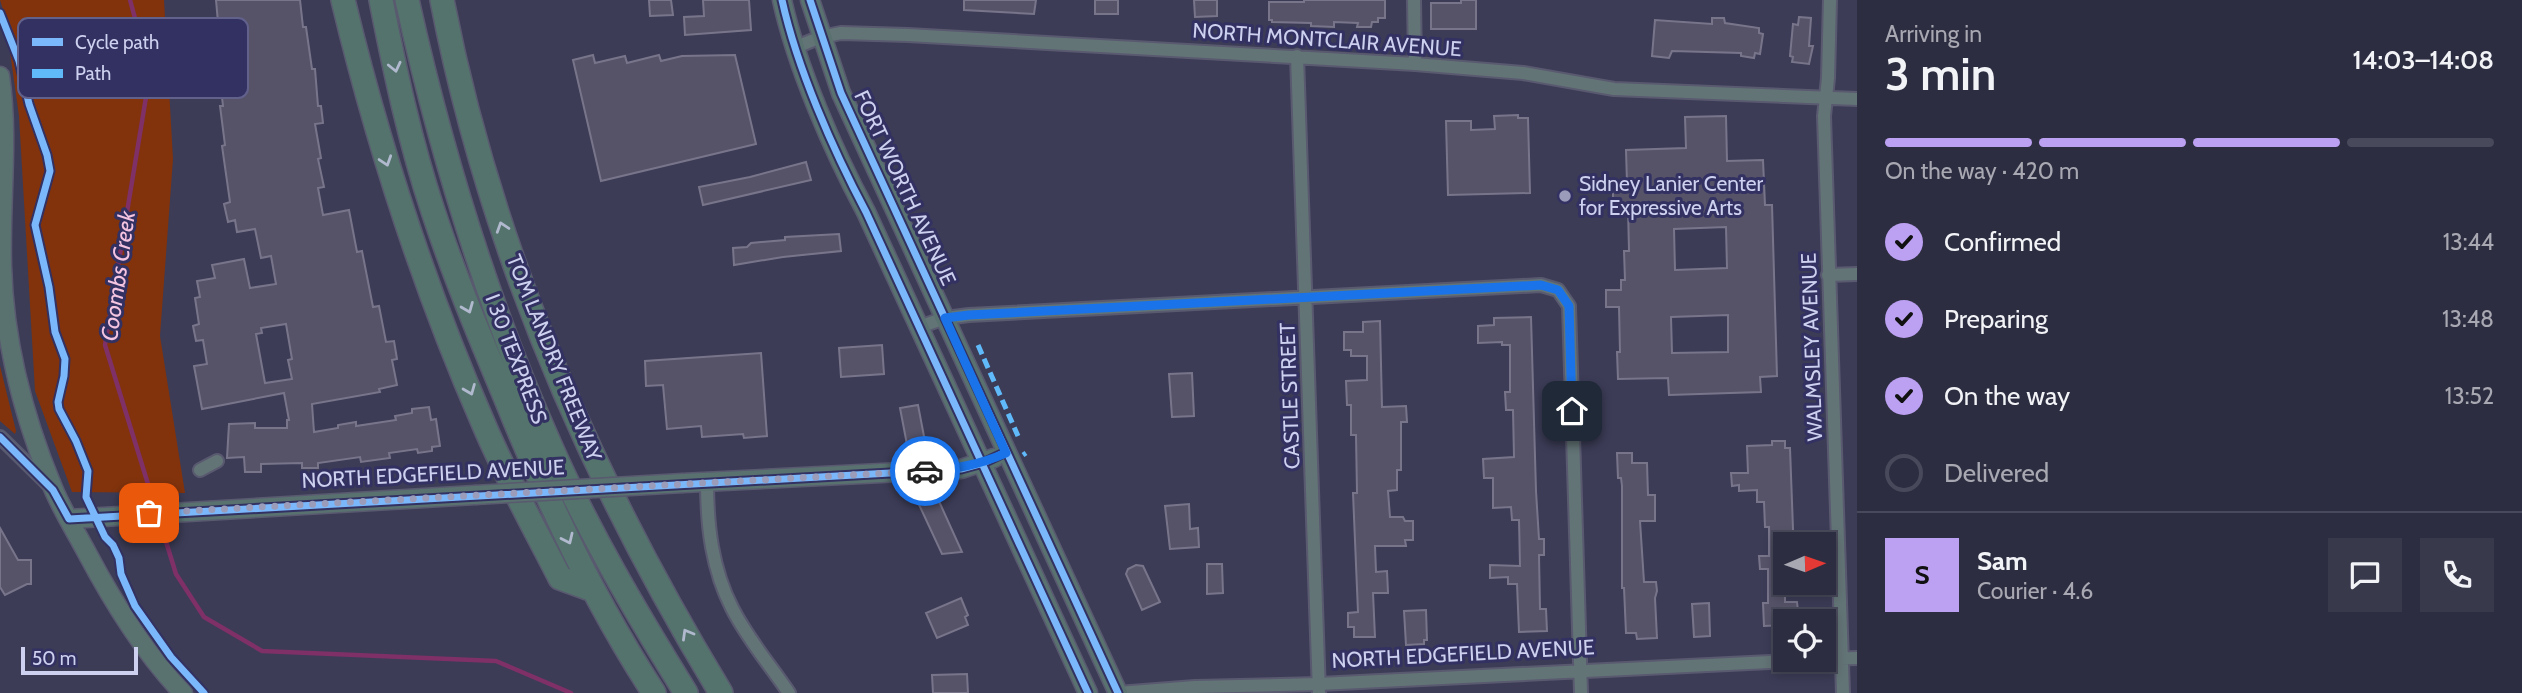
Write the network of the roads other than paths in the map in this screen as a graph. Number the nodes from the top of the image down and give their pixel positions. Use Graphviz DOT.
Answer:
graph roads {
  1 [pos="343,0"];
  2 [pos="380,0"];
  3 [pos="407,0"];
  4 [pos="442,0"];
  5 [pos="782,0"];
  6 [pos="810,0"];
  7 [pos="1414,0"];
  8 [pos="1830,0"];
  9 [pos="821,37"];
  10 [pos="796,47"];
  11 [pos="1297,56"];
  12 [pos="1415,64"];
  13 [pos="0,76"];
  14 [pos="1826,98"];
  15 [pos="1857,99"];
  16 [pos="874,166"];
  17 [pos="848,178"];
  18 [pos="1,267"];
  19 [pos="1857,274"];
  20 [pos="1828,275"];
  21 [pos="1307,298"];
  22 [pos="945,318"];
  23 [pos="919,327"];
  24 [pos="0,438"];
  25 [pos="1006,453"];
  26 [pos="217,461"];
  27 [pos="983,463"];
  28 [pos="200,470"];
  29 [pos="707,482"];
  30 [pos="54,490"];
  31 [pos="69,519"];
  32 [pos="593,590"];
  33 [pos="1836,658"];
  34 [pos="1842,658"];
  35 [pos="1857,658"];
  36 [pos="1773,662"];
  37 [pos="1580,671"];
  38 [pos="1319,689"];
  39 [pos="183,693"];
  40 [pos="654,693"];
  41 [pos="686,693"];
  42 [pos="721,693"];
  43 [pos="789,693"];
  44 [pos="1088,693"];
  45 [pos="1118,693"];
  46 [pos="1581,693"];
  47 [pos="1843,693"];
  1 -- 32 [label="highway, one-way"];
  2 -- 32 [label="highway, one-way"];
  3 -- 41 [label="highway, I 30 TEXPRESS"];
  42 -- 4 [label="highway, TOM LANDRY FREEWAY, one-way"];
  5 -- 10 [label="street"];
  6 -- 9 [label="street, FORT WORTH AVENUE"];
  7 -- 12 [label="street"];
  8 -- 14 [label="street, WALMSLEY AVENUE"];
  9 -- 10 [label="street, NORTH MONTCLAIR AVENUE"];
  9 -- 11 [label="street, NORTH MONTCLAIR AVENUE"];
  9 -- 16 [label="street, FORT WORTH AVENUE"];
  10 -- 17 [label="street"];
  11 -- 12 [label="street, NORTH MONTCLAIR AVENUE"];
  11 -- 21 [label="street, CASTLE STREET"];
  12 -- 14 [label="street, NORTH MONTCLAIR AVENUE"];
  13 -- 18 [label="street"];
  14 -- 15 [label="street, NORTH MONTCLAIR AVENUE"];
  14 -- 20 [label="street, WALMSLEY AVENUE"];
  16 -- 17 [label="street"];
  16 -- 22 [label="street, FORT WORTH AVENUE"];
  17 -- 23 [label="street"];
  18 -- 30 [label="street"];
  19 -- 20 [label="street"];
  20 -- 34 [label="street, WALMSLEY AVENUE"];
  21 -- 22 [label="street"];
  21 -- 37 [label="street"];
  21 -- 38 [label="street, CASTLE STREET"];
  22 -- 23 [label="street"];
  22 -- 25 [label="street, FORT WORTH AVENUE"];
  23 -- 27 [label="street"];
  24 -- 30 [label="street"];
  25 -- 27 [label="street, NORTH EDGEFIELD AVENUE"];
  25 -- 45 [label="street, FORT WORTH AVENUE"];
  26 -- 28 [label="street"];
  27 -- 29 [label="street, NORTH EDGEFIELD AVENUE"];
  27 -- 44 [label="street"];
  29 -- 31 [label="street, NORTH EDGEFIELD AVENUE, bridge"];
  29 -- 43 [label="street"];
  30 -- 31 [label="street"];
  31 -- 39 [label="street"];
  32 -- 40 [label="highway"];
  33 -- 34 [label="street"];
  34 -- 35 [label="street"];
  34 -- 47 [label="street, WALMSLEY AVENUE"];
  36 -- 37 [label="street, NORTH EDGEFIELD AVENUE"];
  37 -- 38 [label="street, NORTH EDGEFIELD AVENUE"];
  37 -- 46 [label="street"];
  38 -- 45 [label="street, NORTH EDGEFIELD AVENUE"];
}
